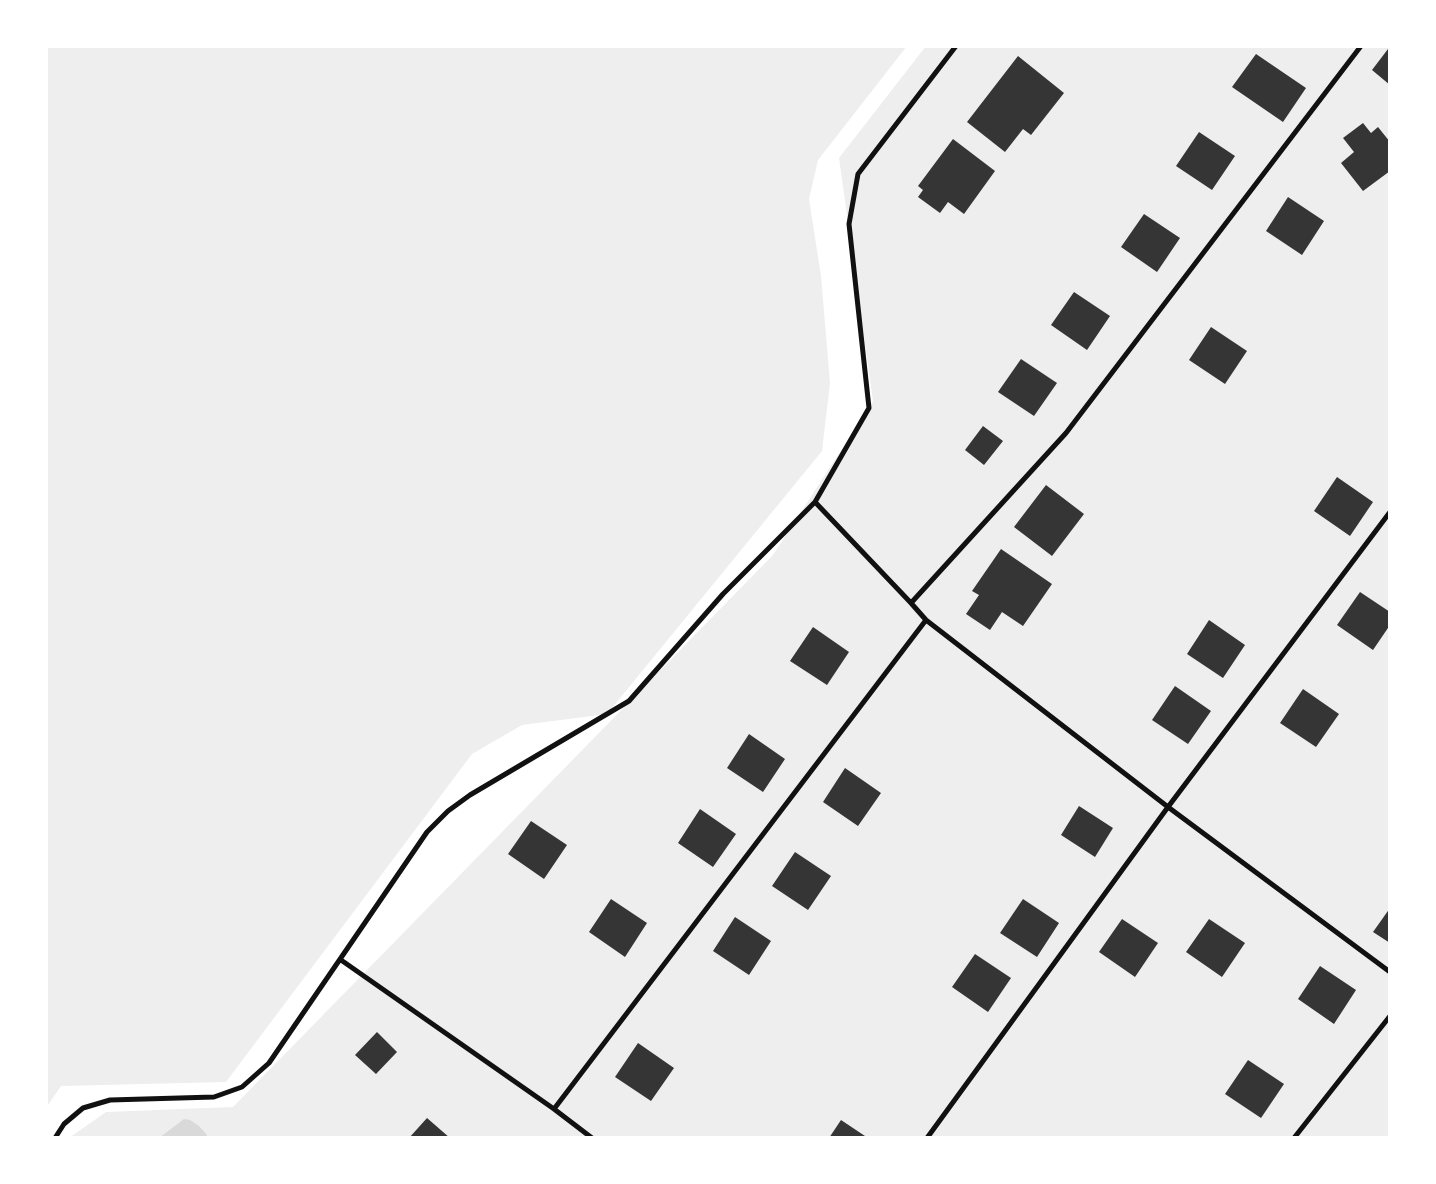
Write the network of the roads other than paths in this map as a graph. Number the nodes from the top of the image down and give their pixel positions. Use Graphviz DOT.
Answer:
graph roads {
  1 [pos="956,46"];
  2 [pos="1361,46"];
  3 [pos="815,502"];
  4 [pos="1390,512"];
  5 [pos="911,603"];
  6 [pos="926,620"];
  7 [pos="1168,806"];
  8 [pos="340,960"];
  9 [pos="1390,972"];
  10 [pos="1390,1016"];
  11 [pos="554,1109"];
  12 [pos="55,1138"];
  13 [pos="592,1138"];
  14 [pos="927,1138"];
  15 [pos="1294,1138"];
  1 -- 3 [label="street"];
  2 -- 5 [label="street"];
  3 -- 5 [label="street"];
  3 -- 8 [label="street"];
  4 -- 7 [label="street"];
  5 -- 6 [label="street"];
  6 -- 7 [label="street"];
  6 -- 11 [label="street"];
  7 -- 9 [label="street"];
  7 -- 14 [label="street"];
  8 -- 11 [label="street"];
  8 -- 12 [label="street"];
  10 -- 15 [label="street"];
  11 -- 13 [label="street"];
}
